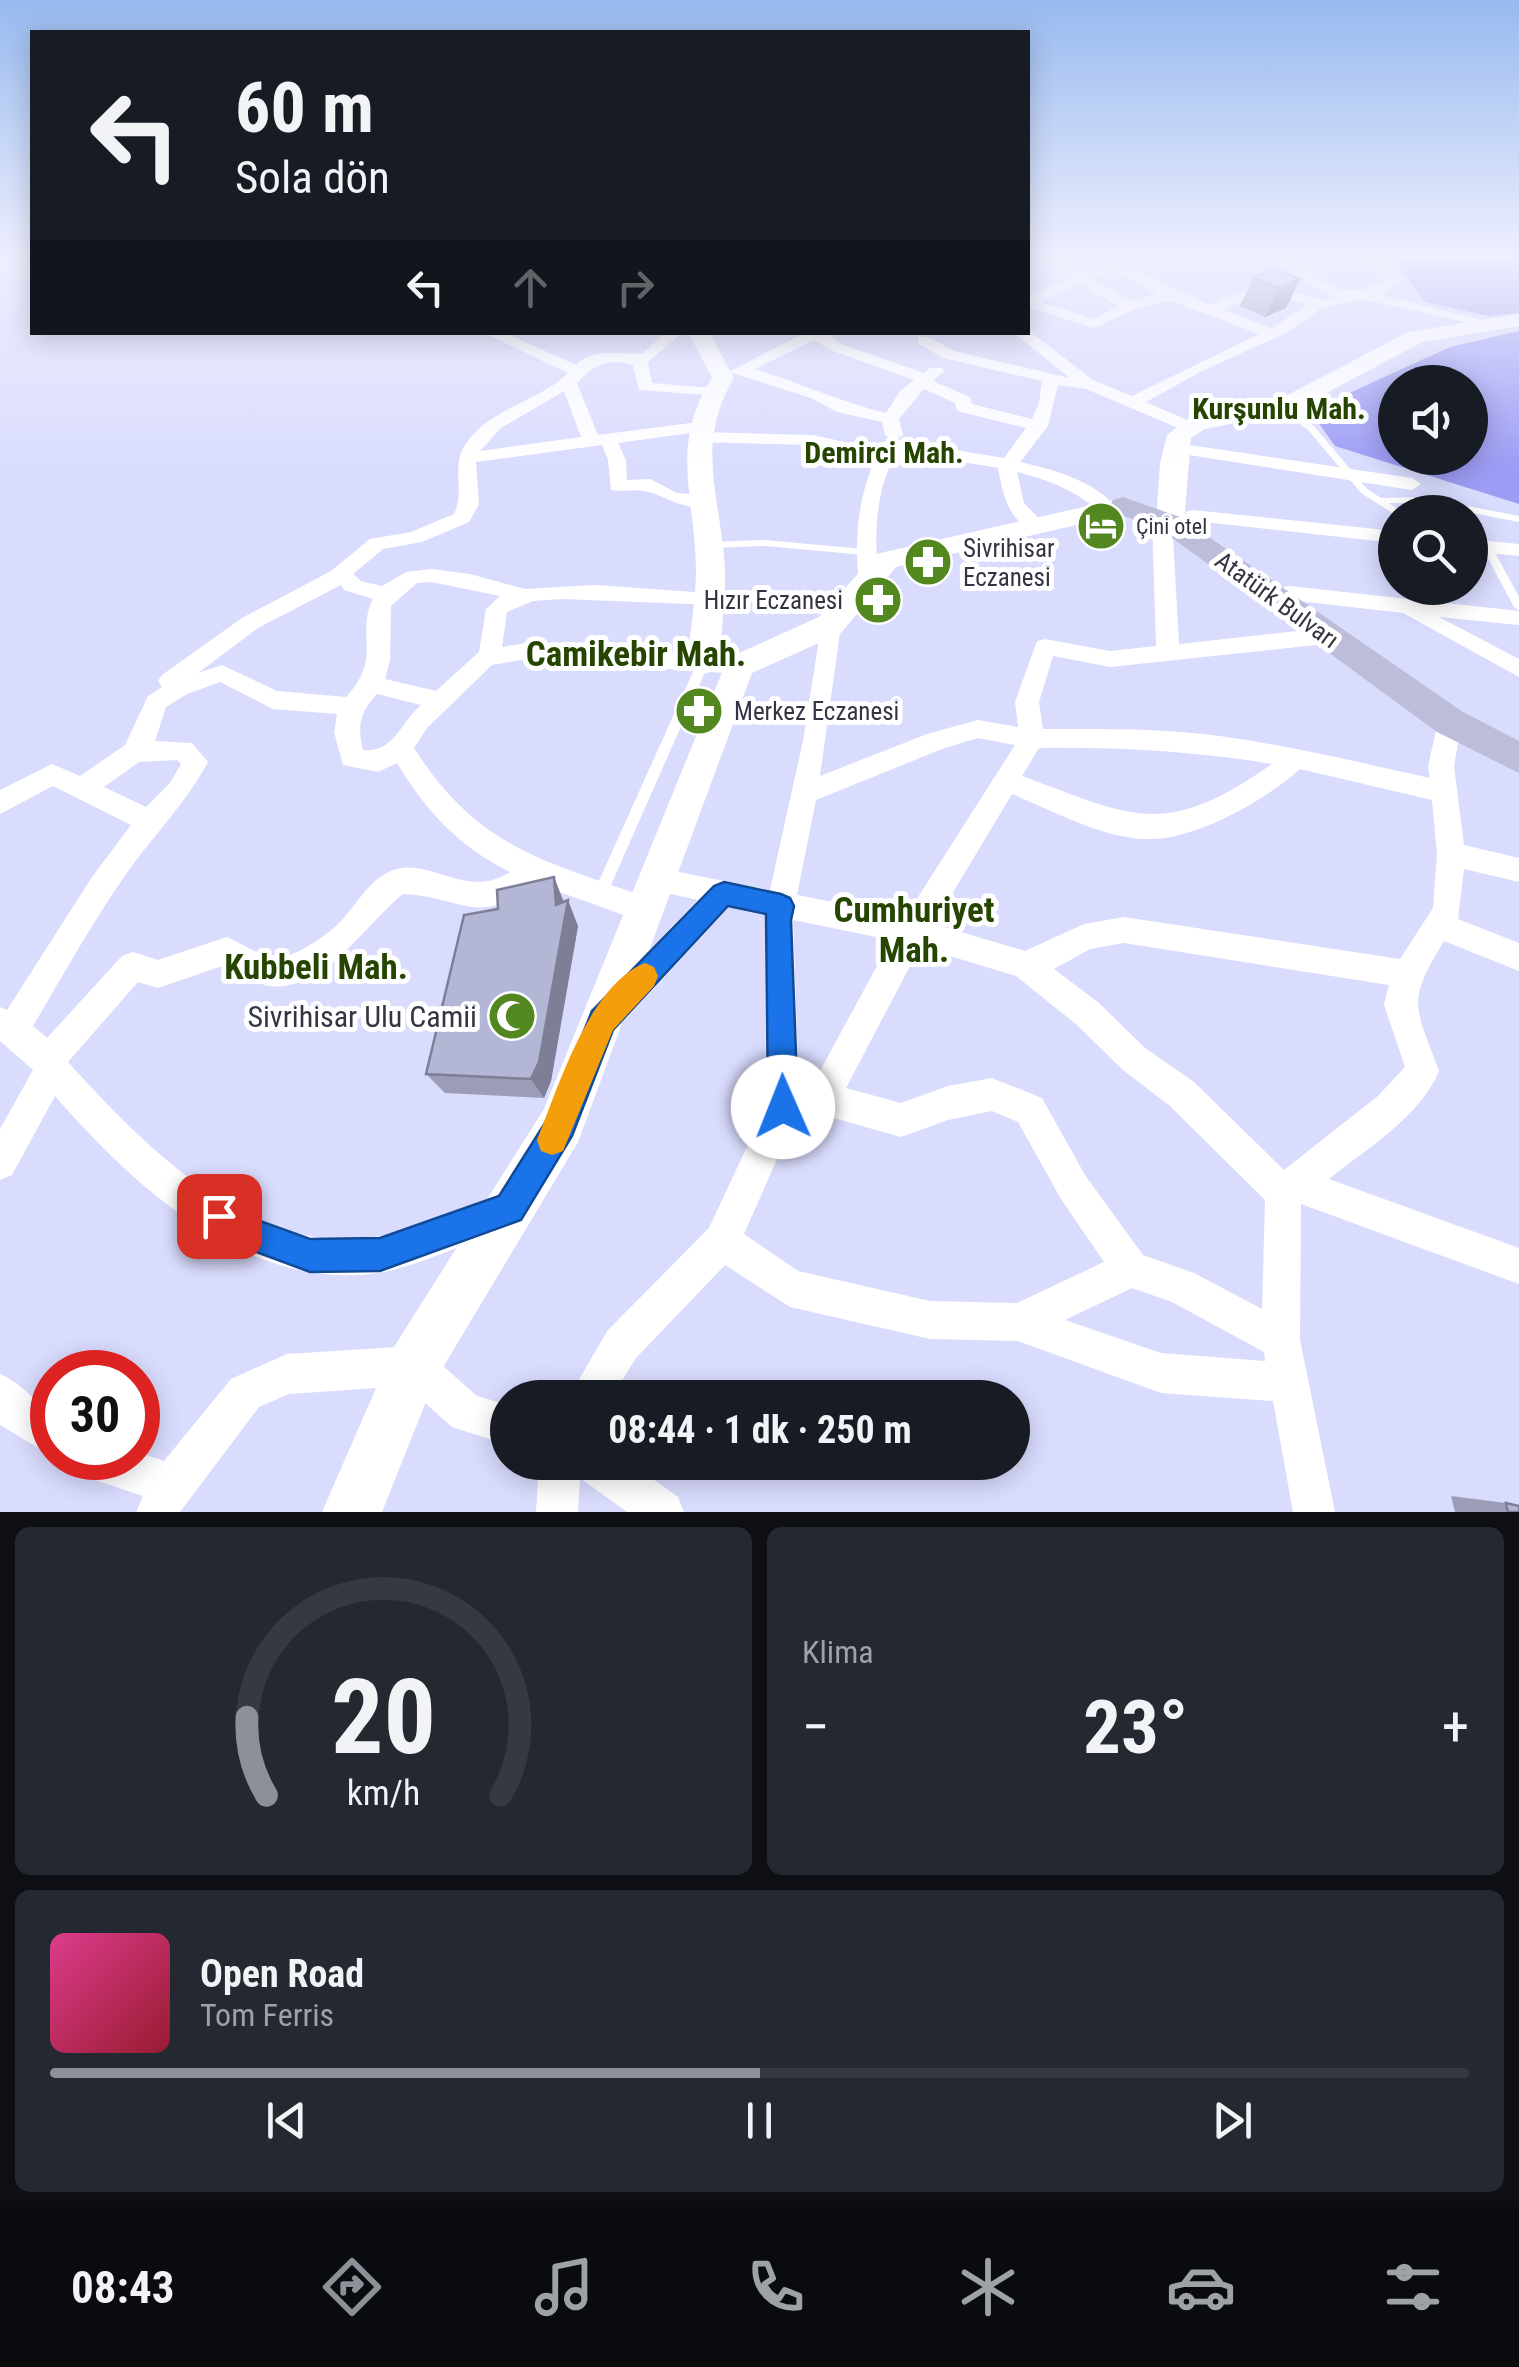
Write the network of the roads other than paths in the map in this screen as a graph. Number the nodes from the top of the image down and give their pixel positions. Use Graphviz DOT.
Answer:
graph roads {
  1 [pos="1249,325"];
  2 [pos="1288,325"];
  3 [pos="1489,325"];
  4 [pos="1273,334"];
  5 [pos="495,335"];
  6 [pos="673,335"];
  7 [pos="700,335"];
  8 [pos="815,335"];
  9 [pos="818,335"];
  10 [pos="1024,335"];
  11 [pos="923,340"];
  12 [pos="950,355"];
  13 [pos="634,359"];
  14 [pos="572,377"];
  15 [pos="1050,378"];
  16 [pos="725,380"];
  17 [pos="924,380"];
  18 [pos="1096,386"];
  19 [pos="1134,402"];
  20 [pos="1284,407"];
  21 [pos="890,419"];
  22 [pos="1038,426"];
  23 [pos="697,432"];
  24 [pos="1183,438"];
  25 [pos="600,441"];
  26 [pos="888,451"];
  27 [pos="469,458"];
  28 [pos="1007,466"];
  29 [pos="1355,475"];
  30 [pos="1412,484"];
  31 [pos="1378,498"];
  32 [pos="704,500"];
  33 [pos="1116,508"];
  34 [pos="1488,514"];
  35 [pos="1174,516"];
  36 [pos="1519,520"];
  37 [pos="1036,526"];
  38 [pos="1378,535"];
  39 [pos="708,545"];
  40 [pos="1488,547"];
  41 [pos="1519,550"];
  42 [pos="1488,558"];
  43 [pos="866,567"];
  44 [pos="338,576"];
  45 [pos="1514,589"];
  46 [pos="392,592"];
  47 [pos="1280,595"];
  48 [pos="520,596"];
  49 [pos="708,600"];
  50 [pos="1378,603"];
  51 [pos="1400,605"];
  52 [pos="1519,606"];
  53 [pos="1519,618"];
  54 [pos="830,625"];
  55 [pos="1325,636"];
  56 [pos="1168,654"];
  57 [pos="489,657"];
  58 [pos="721,665"];
  59 [pos="1519,669"];
  60 [pos="372,684"];
  61 [pos="440,701"];
  62 [pos="156,702"];
  63 [pos="351,706"];
  64 [pos="1450,722"];
  65 [pos="1519,736"];
  66 [pos="1032,739"];
  67 [pos="402,748"];
  68 [pos="134,752"];
  69 [pos="1296,758"];
  70 [pos="1519,758"];
  71 [pos="1006,781"];
  72 [pos="82,788"];
  73 [pos="1444,792"];
  74 [pos="804,794"];
  75 [pos="0,803"];
  76 [pos="150,821"];
  77 [pos="1451,854"];
  78 [pos="1519,870"];
  79 [pos="534,871"];
  80 [pos="600,894"];
  81 [pos="724,894"];
  82 [pos="652,895"];
  83 [pos="781,906"];
  84 [pos="1438,925"];
  85 [pos="913,931"];
  86 [pos="1519,957"];
  87 [pos="1025,965"];
  88 [pos="1407,974"];
  89 [pos="602,1020"];
  90 [pos="6,1026"];
  91 [pos="50,1065"];
  92 [pos="823,1098"];
  93 [pos="783,1107"];
  94 [pos="0,1163"];
  95 [pos="1289,1189"];
  96 [pos="510,1209"];
  97 [pos="722,1241"];
  98 [pos="1519,1266"];
  99 [pos="1131,1269"];
  100 [pos="1018,1322"];
  101 [pos="1281,1340"];
  102 [pos="413,1366"];
  103 [pos="599,1380"];
  104 [pos="1289,1382"];
  105 [pos="0,1394"];
  106 [pos="490,1420"];
  107 [pos="30,1422"];
  108 [pos="131,1480"];
  109 [pos="559,1480"];
  110 [pos="618,1480"];
  111 [pos="165,1498"];
  112 [pos="352,1512"];
  113 [pos="557,1512"];
  114 [pos="663,1512"];
  115 [pos="1314,1512"];
  1 -- 4 [label="street"];
  2 -- 4 [label="street"];
  3 -- 20 [label="street"];
  4 -- 19 [label="street"];
  5 -- 14 [label="street"];
  6 -- 13 [label="street"];
  7 -- 16 [label="street"];
  8 -- 16 [label="street"];
  9 -- 17 [label="street"];
  10 -- 18 [label="street"];
  11 -- 12 [label="street"];
  12 -- 15 [label="street"];
  12 -- 17 [label="street"];
  13 -- 14 [label="street"];
  13 -- 16 [label="street"];
  14 -- 25 [label="street"];
  14 -- 27 [label="street"];
  15 -- 18 [label="street"];
  15 -- 22 [label="street"];
  16 -- 21 [label="street"];
  16 -- 23 [label="street"];
  17 -- 21 [label="street"];
  17 -- 22 [label="street"];
  18 -- 19 [label="street"];
  19 -- 24 [label="street"];
  20 -- 24 [label="street"];
  20 -- 29 [label="lane"];
  21 -- 26 [label="street"];
  22 -- 28 [label="street"];
  23 -- 25 [label="street"];
  23 -- 26 [label="street"];
  23 -- 32 [label="street"];
  24 -- 29 [label="street"];
  24 -- 35 [label="street"];
  25 -- 27 [label="street"];
  25 -- 32 [label="street"];
  26 -- 28 [label="street"];
  26 -- 43 [label="street"];
  27 -- 44 [label="street"];
  28 -- 33 [label="street"];
  28 -- 37 [label="street"];
  29 -- 30 [label="street"];
  29 -- 31 [label="lane"];
  32 -- 39 [label="street"];
  33 -- 35 [label="main road, Atatürk Bulvarı"];
  33 -- 37 [label="street"];
  34 -- 36 [label="lane"];
  35 -- 38 [label="street"];
  35 -- 47 [label="main road, Atatürk Bulvarı"];
  35 -- 56 [label="street"];
  37 -- 43 [label="street"];
  39 -- 43 [label="lane"];
  39 -- 49 [label="street"];
  40 -- 41 [label="street"];
  42 -- 45 [label="lane"];
  43 -- 54 [label="street"];
  44 -- 46 [label="street"];
  44 -- 62 [label="street"];
  45 -- 52 [label="lane"];
  46 -- 48 [label="street"];
  46 -- 60 [label="street"];
  47 -- 50 [label="street"];
  47 -- 55 [label="main road, Atatürk Bulvarı"];
  47 -- 65 [label="main road, Atatürk Bulvarı"];
  48 -- 49 [label="street"];
  48 -- 57 [label="street"];
  49 -- 58 [label="street"];
  51 -- 53 [label="street"];
  51 -- 59 [label="street"];
  54 -- 58 [label="street"];
  54 -- 74 [label="street"];
  55 -- 56 [label="street"];
  55 -- 64 [label="main road, Atatürk Bulvarı"];
  56 -- 66 [label="street"];
  57 -- 58 [label="street"];
  57 -- 61 [label="street"];
  58 -- 80 [label="lane"];
  58 -- 82 [label="street"];
  60 -- 61 [label="street"];
  60 -- 63 [label="street"];
  61 -- 67 [label="street"];
  62 -- 63 [label="street"];
  62 -- 68 [label="street"];
  63 -- 67 [label="street"];
  64 -- 70 [label="main road, Atatürk Bulvarı"];
  64 -- 73 [label="street"];
  66 -- 69 [label="street"];
  66 -- 71 [label="street"];
  66 -- 74 [label="street"];
  67 -- 79 [label="street"];
  68 -- 72 [label="street"];
  68 -- 76 [label="street"];
  69 -- 71 [label="street"];
  69 -- 73 [label="street"];
  71 -- 85 [label="street"];
  72 -- 75 [label="street"];
  72 -- 76 [label="street"];
  73 -- 77 [label="street"];
  74 -- 83 [label="street"];
  76 -- 90 [label="street"];
  77 -- 78 [label="street"];
  77 -- 84 [label="street"];
  79 -- 80 [label="street"];
  79 -- 91 [label="street"];
  80 -- 82 [label="street"];
  81 -- 82 [label="street"];
  81 -- 83 [label="street"];
  81 -- 89 [label="street"];
  82 -- 89 [label="street"];
  83 -- 85 [label="street"];
  83 -- 93 [label="street"];
  84 -- 86 [label="street"];
  84 -- 88 [label="street"];
  85 -- 87 [label="street"];
  85 -- 92 [label="street"];
  87 -- 88 [label="street"];
  87 -- 95 [label="street"];
  88 -- 95 [label="street"];
  89 -- 96 [label="street"];
  90 -- 91 [label="street"];
  91 -- 94 [label="street"];
  91 -- 96 [label="street"];
  92 -- 93 [label="street"];
  92 -- 99 [label="street"];
  93 -- 97 [label="street"];
  95 -- 98 [label="street"];
  95 -- 101 [label="street"];
  96 -- 102 [label="street"];
  97 -- 100 [label="street"];
  97 -- 103 [label="street"];
  99 -- 100 [label="street"];
  99 -- 101 [label="street"];
  100 -- 104 [label="street"];
  101 -- 104 [label="street"];
  102 -- 106 [label="street"];
  102 -- 111 [label="street"];
  102 -- 112 [label="street"];
  104 -- 115 [label="street"];
  105 -- 107 [label="street"];
  108 -- 111 [label="street"];
  109 -- 113 [label="street"];
  110 -- 114 [label="street"];
}
